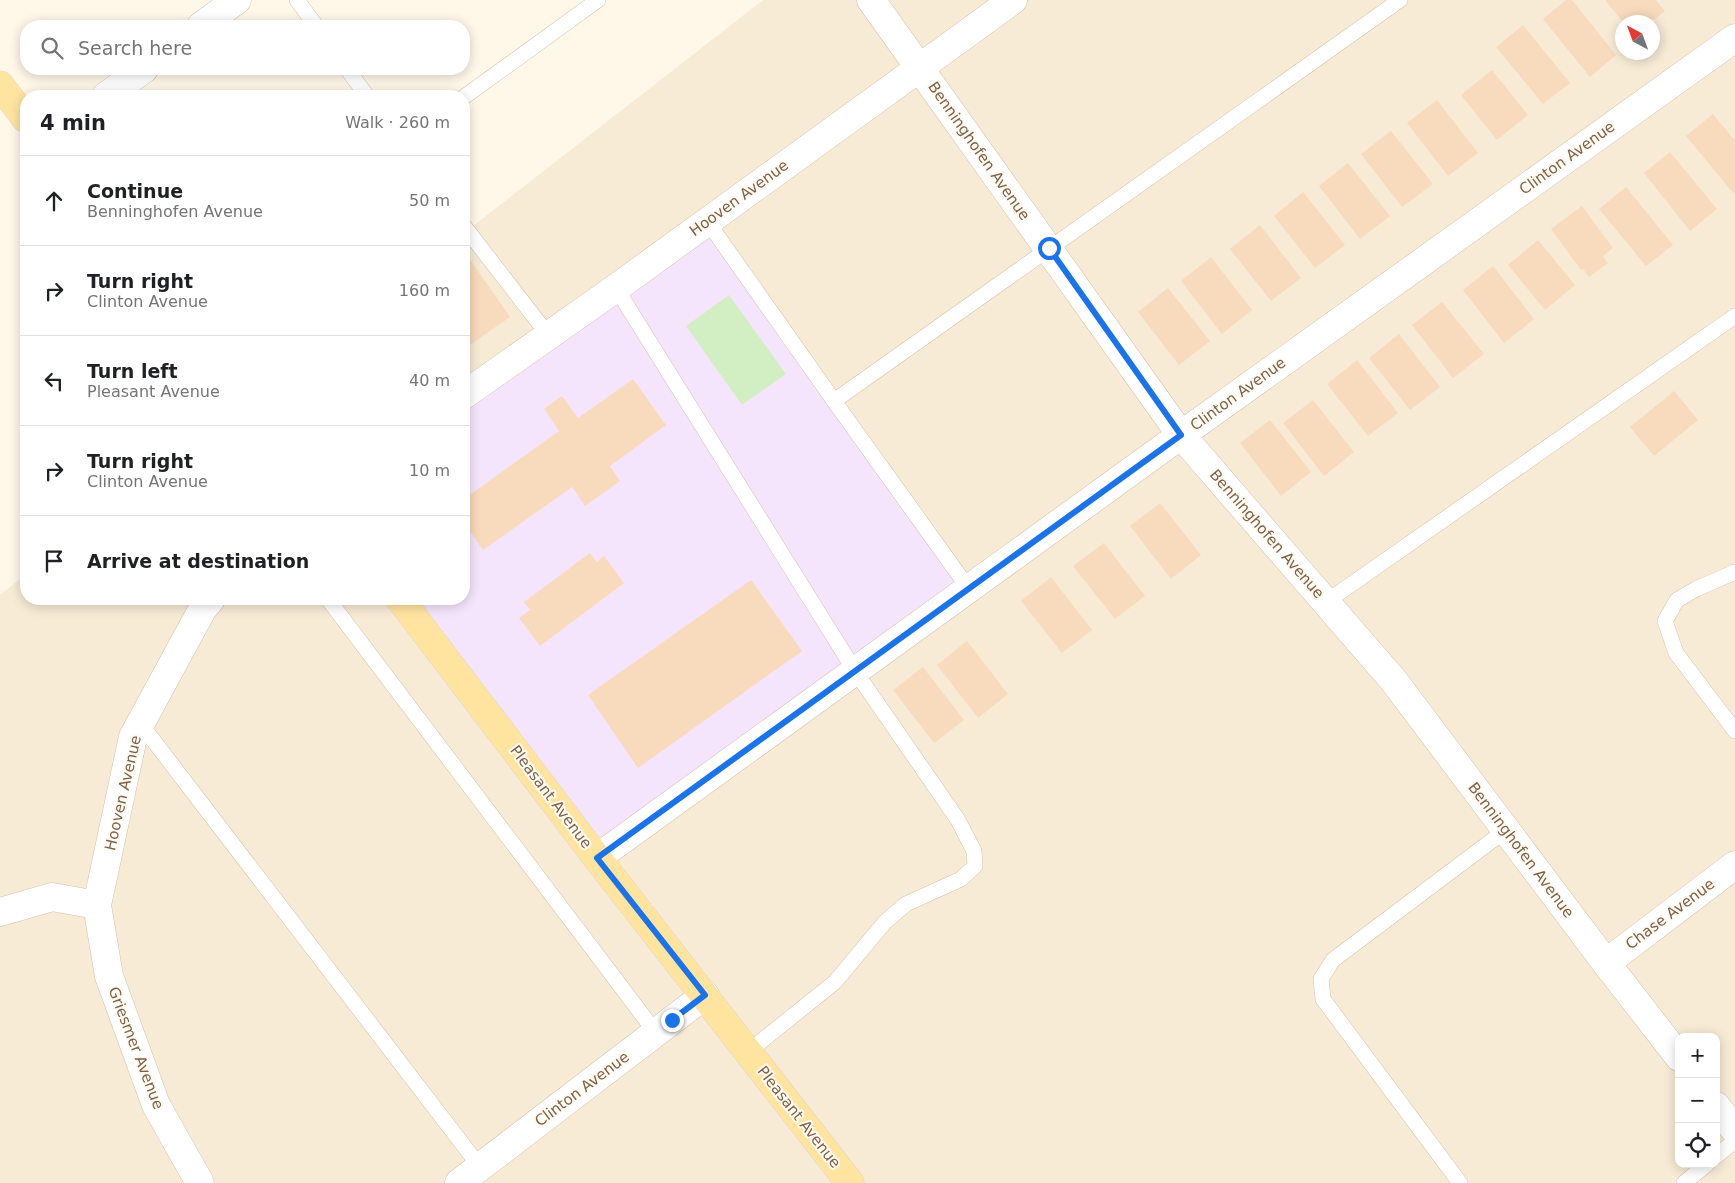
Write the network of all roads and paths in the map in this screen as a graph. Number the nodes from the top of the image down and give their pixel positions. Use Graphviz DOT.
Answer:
graph roads {
  1 [pos="237,0"];
  2 [pos="298,0"];
  3 [pos="598,0"];
  4 [pos="871,0"];
  5 [pos="1014,0"];
  6 [pos="1400,0"];
  7 [pos="577,7"];
  8 [pos="209,20"];
  9 [pos="312,20"];
  10 [pos="1735,38"];
  11 [pos="920,67"];
  12 [pos="136,75"];
  13 [pos="351,75"];
  14 [pos="0,85"];
  15 [pos="114,90"];
  16 [pos="363,90"];
  17 [pos="470,92"];
  18 [pos="20,111"];
  19 [pos="707,221"];
  20 [pos="470,234"];
  21 [pos="1049,248"];
  22 [pos="616,288"];
  23 [pos="1735,316"];
  24 [pos="548,336"];
  25 [pos="470,391"];
  26 [pos="834,402"];
  27 [pos="1181,435"];
  28 [pos="1735,572"];
  29 [pos="969,589"];
  30 [pos="1326,602"];
  31 [pos="206,605"];
  32 [pos="333,605"];
  33 [pos="405,605"];
  34 [pos="855,671"];
  35 [pos="140,723"];
  36 [pos="1735,731"];
  37 [pos="1506,830"];
  38 [pos="597,858"];
  39 [pos="1735,865"];
  40 [pos="97,905"];
  41 [pos="0,912"];
  42 [pos="1606,963"];
  43 [pos="705,995"];
  44 [pos="656,1032"];
  45 [pos="748,1051"];
  46 [pos="1675,1052"];
  47 [pos="1720,1111"];
  48 [pos="1735,1130"];
  49 [pos="1735,1141"];
  50 [pos="1720,1153"];
  51 [pos="1702,1168"];
  52 [pos="469,1175"];
  53 [pos="200,1183"];
  54 [pos="850,1183"];
  55 [pos="1460,1183"];
  56 [pos="1684,1183"];
  1 -- 8 [label="street"];
  2 -- 9 [label="lane"];
  3 -- 7 [label="lane"];
  4 -- 11 [label="street, Benninghofen Avenue"];
  5 -- 11 [label="street, Hooven Avenue"];
  6 -- 21 [label="lane"];
  7 -- 17 [label="lane"];
  10 -- 27 [label="street, Clinton Avenue"];
  11 -- 19 [label="street, Hooven Avenue"];
  11 -- 21 [label="street, Benninghofen Avenue"];
  12 -- 15 [label="street"];
  13 -- 16 [label="lane"];
  14 -- 18 [label="main road"];
  19 -- 22 [label="street, Hooven Avenue"];
  19 -- 26 [label="lane"];
  20 -- 24 [label="lane"];
  21 -- 26 [label="lane"];
  21 -- 27 [label="street, Benninghofen Avenue"];
  22 -- 24 [label="street, Hooven Avenue"];
  22 -- 34 [label="lane"];
  23 -- 30 [label="lane"];
  24 -- 25 [label="street, Hooven Avenue"];
  26 -- 29 [label="lane"];
  27 -- 29 [label="street, Clinton Avenue"];
  27 -- 30 [label="street, Benninghofen Avenue"];
  28 -- 36 [label="lane"];
  29 -- 34 [label="street, Clinton Avenue"];
  30 -- 37 [label="street, Benninghofen Avenue"];
  31 -- 35 [label="street, Hooven Avenue"];
  32 -- 44 [label="lane"];
  33 -- 38 [label="main road, Pleasant Avenue"];
  34 -- 38 [label="street, Clinton Avenue"];
  34 -- 45 [label="lane"];
  35 -- 40 [label="street, Hooven Avenue"];
  35 -- 52 [label="lane"];
  37 -- 42 [label="street, Benninghofen Avenue"];
  37 -- 55 [label="lane"];
  38 -- 43 [label="main road, Pleasant Avenue"];
  39 -- 42 [label="street, Chase Avenue"];
  40 -- 41 [label="street"];
  40 -- 53 [label="street, Griesmer Avenue"];
  42 -- 46 [label="street, Benninghofen Avenue"];
  43 -- 44 [label="street, Clinton Avenue"];
  43 -- 45 [label="main road, Pleasant Avenue"];
  44 -- 52 [label="street, Clinton Avenue"];
  45 -- 54 [label="main road, Pleasant Avenue"];
  47 -- 48 [label="street"];
  49 -- 50 [label="lane"];
  51 -- 56 [label="lane"];
}
